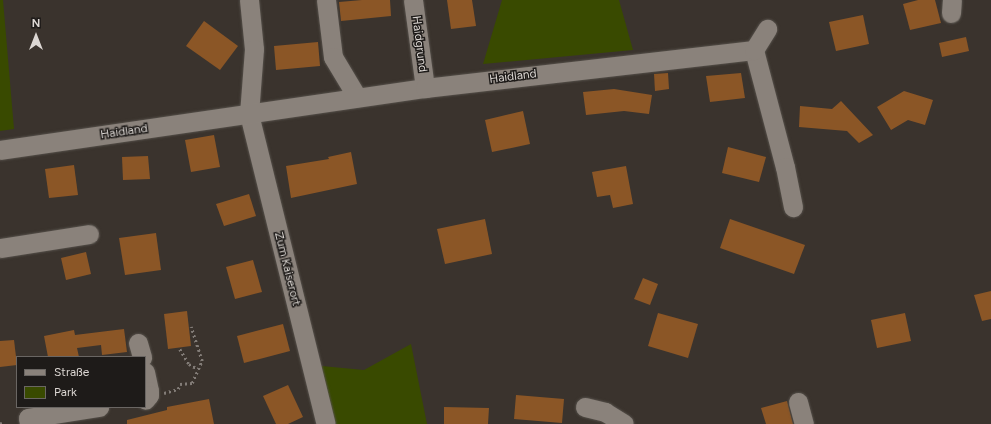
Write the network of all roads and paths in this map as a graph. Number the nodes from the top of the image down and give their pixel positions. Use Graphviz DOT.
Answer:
graph roads {
  1 [pos="249,0"];
  2 [pos="326,0"];
  3 [pos="413,0"];
  4 [pos="767,28"];
  5 [pos="754,50"];
  6 [pos="424,88"];
  7 [pos="357,97"];
  8 [pos="249,114"];
  9 [pos="0,150"];
  10 [pos="793,207"];
  11 [pos="89,234"];
  12 [pos="0,248"];
  13 [pos="191,327"];
  14 [pos="180,349"];
  15 [pos="198,369"];
  16 [pos="146,385"];
  17 [pos="147,398"];
  18 [pos="798,402"];
  19 [pos="586,407"];
  20 [pos="93,408"];
  21 [pos="0,423"];
  22 [pos="3,424"];
  23 [pos="29,424"];
  24 [pos="326,424"];
  25 [pos="624,424"];
  26 [pos="804,424"];
  1 -- 8 [label="street"];
  2 -- 7 [label="street"];
  3 -- 6 [label="street, Haidgrund"];
  4 -- 5 [label="street"];
  5 -- 6 [label="street, Haidland"];
  5 -- 10 [label="street"];
  6 -- 7 [label="street, Haidland"];
  7 -- 8 [label="street, Haidland"];
  8 -- 9 [label="street, Haidland"];
  8 -- 24 [label="street, Zum Kaiserort"];
  11 -- 12 [label="street"];
  13 -- 15 [label="path"];
  14 -- 15 [label="path"];
  15 -- 17 [label="path"];
  16 -- 17 [label="street"];
  18 -- 26 [label="street"];
  19 -- 25 [label="street"];
  20 -- 23 [label="street"];
  21 -- 22 [label="path"];
}
